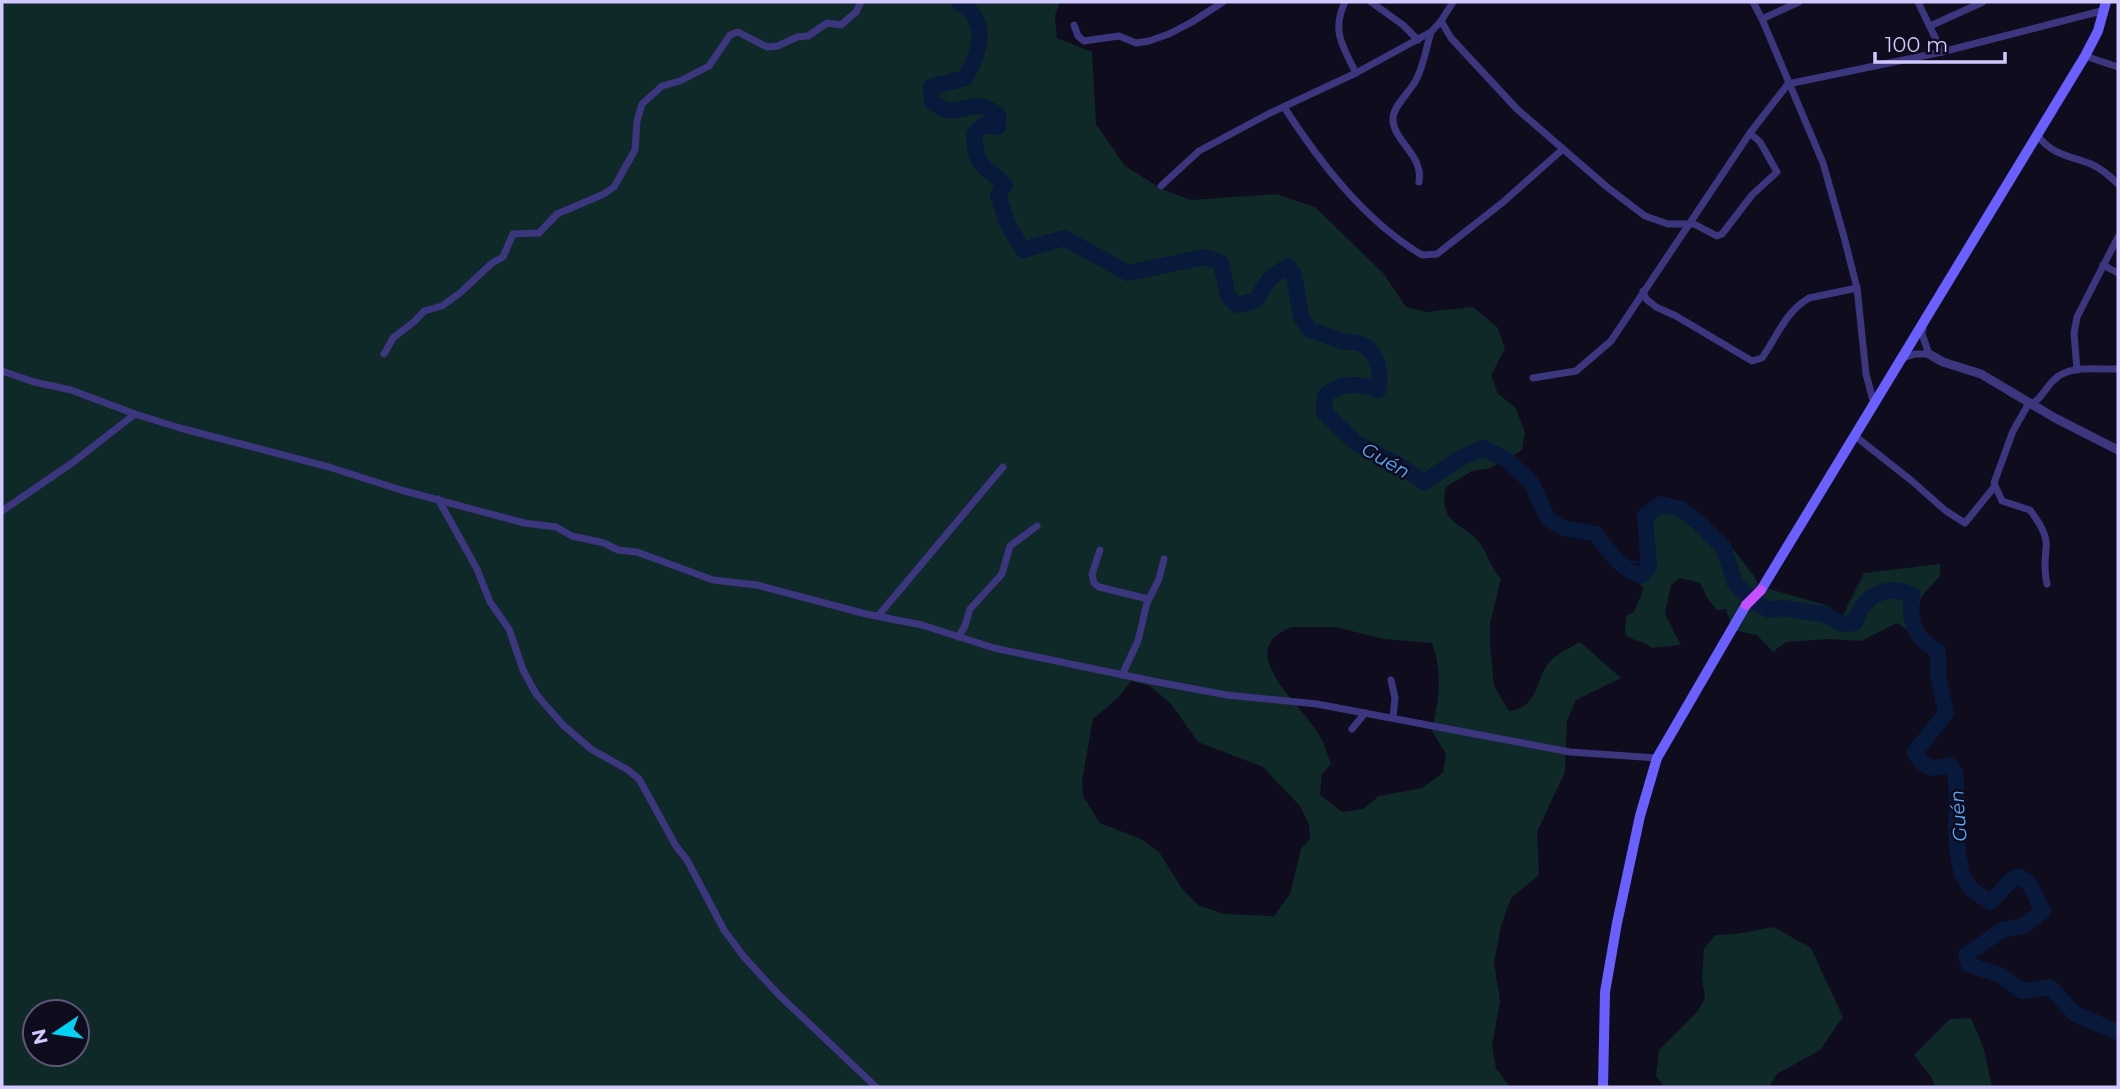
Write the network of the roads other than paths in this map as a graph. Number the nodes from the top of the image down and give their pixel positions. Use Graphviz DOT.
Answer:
graph roads {
  1 [pos="862,2"];
  2 [pos="1223,2"];
  3 [pos="1345,2"];
  4 [pos="1371,2"];
  5 [pos="1453,2"];
  6 [pos="1753,2"];
  7 [pos="1799,2"];
  8 [pos="1918,2"];
  9 [pos="1983,2"];
  10 [pos="2105,6"];
  11 [pos="1762,19"];
  12 [pos="1441,22"];
  13 [pos="1074,25"];
  14 [pos="1930,26"];
  15 [pos="1430,32"];
  16 [pos="1418,40"];
  17 [pos="1942,52"];
  18 [pos="2085,56"];
  19 [pos="2118,67"];
  20 [pos="1356,73"];
  21 [pos="1788,84"];
  22 [pos="1284,107"];
  23 [pos="1750,133"];
  24 [pos="2038,136"];
  25 [pos="1563,149"];
  26 [pos="1419,183"];
  27 [pos="2118,184"];
  28 [pos="1160,186"];
  29 [pos="1687,225"];
  30 [pos="2118,237"];
  31 [pos="2104,265"];
  32 [pos="2118,274"];
  33 [pos="1857,288"];
  34 [pos="1643,291"];
  35 [pos="1923,325"];
  36 [pos="384,354"];
  37 [pos="1929,354"];
  38 [pos="1903,358"];
  39 [pos="2118,369"];
  40 [pos="2077,370"];
  41 [pos="2,371"];
  42 [pos="1533,378"];
  43 [pos="2031,403"];
  44 [pos="1874,404"];
  45 [pos="135,414"];
  46 [pos="1855,436"];
  47 [pos="2118,450"];
  48 [pos="1003,467"];
  49 [pos="1995,486"];
  50 [pos="438,499"];
  51 [pos="2,511"];
  52 [pos="1037,526"];
  53 [pos="1100,550"];
  54 [pos="1164,559"];
  55 [pos="2047,583"];
  56 [pos="1148,599"];
  57 [pos="878,616"];
  58 [pos="958,637"];
  59 [pos="1122,675"];
  60 [pos="1391,680"];
  61 [pos="1365,713"];
  62 [pos="1393,718"];
  63 [pos="1352,729"];
  64 [pos="1657,758"];
  65 [pos="876,1087"];
  66 [pos="1603,1087"];
  1 -- 36 [label="street"];
  2 -- 13 [label="street"];
  3 -- 20 [label="street"];
  4 -- 16 [label="street"];
  5 -- 12 [label="street"];
  6 -- 11 [label="street"];
  7 -- 11 [label="street"];
  8 -- 14 [label="street"];
  9 -- 14 [label="street"];
  10 -- 17 [label="street"];
  10 -- 18 [label="main road"];
  11 -- 21 [label="street"];
  12 -- 15 [label="street"];
  12 -- 25 [label="street"];
  14 -- 17 [label="street"];
  15 -- 16 [label="street"];
  15 -- 26 [label="street"];
  16 -- 20 [label="street"];
  17 -- 21 [label="street"];
  18 -- 19 [label="street"];
  18 -- 24 [label="main road"];
  20 -- 22 [label="street"];
  21 -- 23 [label="street"];
  21 -- 33 [label="street"];
  22 -- 25 [label="street"];
  22 -- 28 [label="street"];
  23 -- 29 [label="street"];
  23 -- 29 [label="street"];
  24 -- 27 [label="street"];
  24 -- 35 [label="main road"];
  25 -- 29 [label="street"];
  29 -- 34 [label="street"];
  30 -- 31 [label="street"];
  31 -- 32 [label="street"];
  31 -- 40 [label="street"];
  33 -- 34 [label="street"];
  33 -- 44 [label="street"];
  34 -- 42 [label="street"];
  35 -- 37 [label="street"];
  35 -- 38 [label="main road"];
  37 -- 38 [label="street"];
  37 -- 43 [label="street"];
  38 -- 44 [label="main road"];
  39 -- 40 [label="street"];
  40 -- 43 [label="street"];
  41 -- 45 [label="street"];
  43 -- 47 [label="street"];
  43 -- 49 [label="street"];
  44 -- 46 [label="main road"];
  45 -- 50 [label="street"];
  45 -- 51 [label="street"];
  46 -- 49 [label="street"];
  46 -- 64 [label="main road"];
  48 -- 57 [label="street"];
  49 -- 55 [label="street"];
  50 -- 57 [label="street"];
  50 -- 65 [label="street"];
  52 -- 58 [label="street"];
  53 -- 56 [label="street"];
  54 -- 56 [label="street"];
  56 -- 59 [label="street"];
  57 -- 58 [label="street"];
  58 -- 59 [label="street"];
  59 -- 61 [label="street"];
  60 -- 62 [label="street"];
  61 -- 62 [label="street"];
  61 -- 63 [label="street"];
  62 -- 64 [label="street"];
  64 -- 66 [label="main road"];
}
